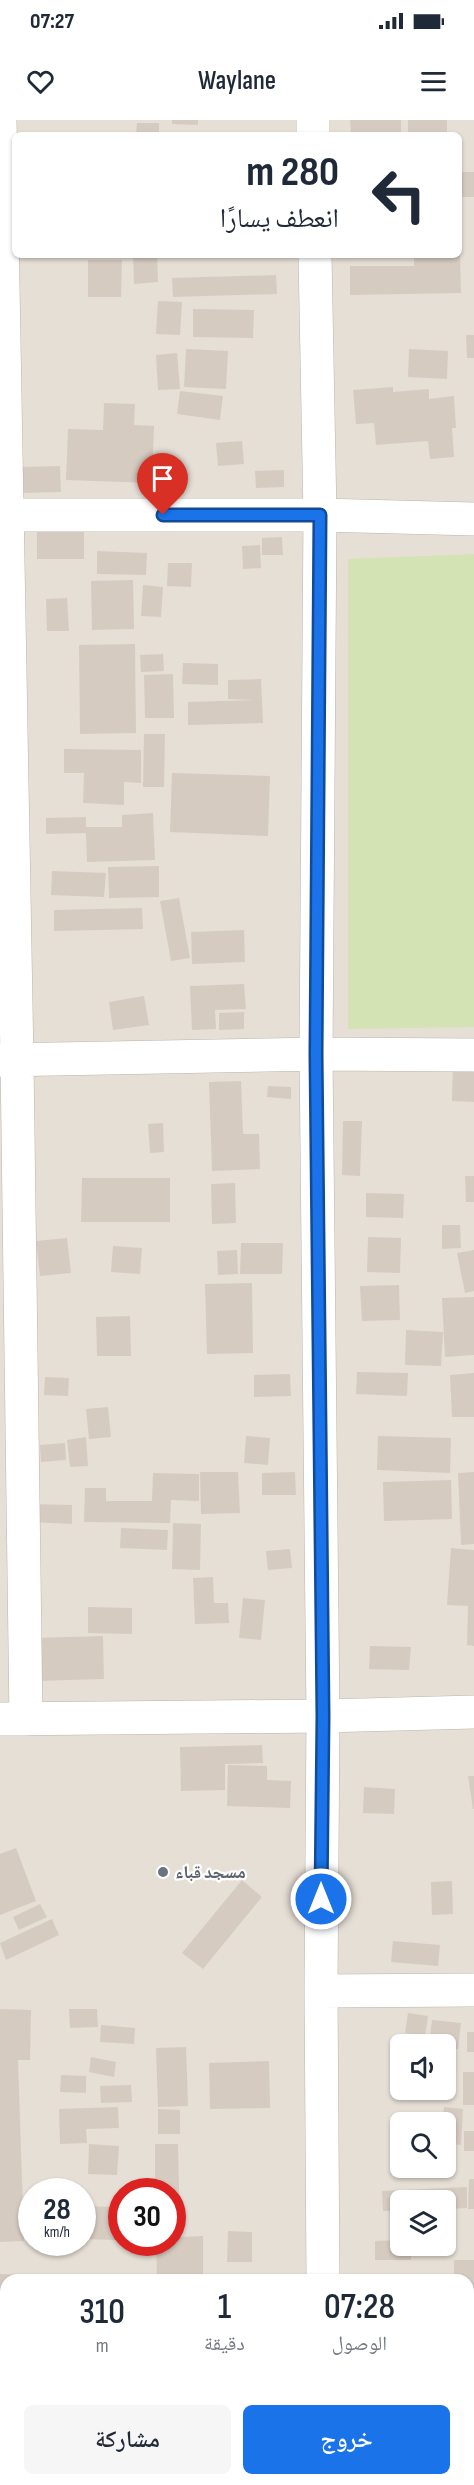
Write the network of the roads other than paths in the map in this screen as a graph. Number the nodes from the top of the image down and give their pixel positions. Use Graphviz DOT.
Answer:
graph roads {
  1 [pos="0,120"];
  2 [pos="315,258"];
  3 [pos="3,515"];
  4 [pos="320,515"];
  5 [pos="474,519"];
  6 [pos="316,1054"];
  7 [pos="474,1055"];
  8 [pos="9,1060"];
  9 [pos="474,1712"];
  10 [pos="323,1716"];
  11 [pos="13,1719"];
  12 [pos="321,1990"];
  13 [pos="474,1990"];
  14 [pos="323,2274"];
  1 -- 3 [label="street"];
  2 -- 4 [label="street"];
  3 -- 4 [label="street"];
  3 -- 8 [label="street"];
  4 -- 5 [label="street"];
  4 -- 6 [label="street"];
  6 -- 7 [label="street"];
  6 -- 8 [label="street"];
  6 -- 10 [label="street"];
  8 -- 11 [label="street"];
  9 -- 10 [label="street"];
  10 -- 11 [label="street"];
  10 -- 12 [label="street"];
  12 -- 13 [label="street"];
  12 -- 14 [label="street"];
}
